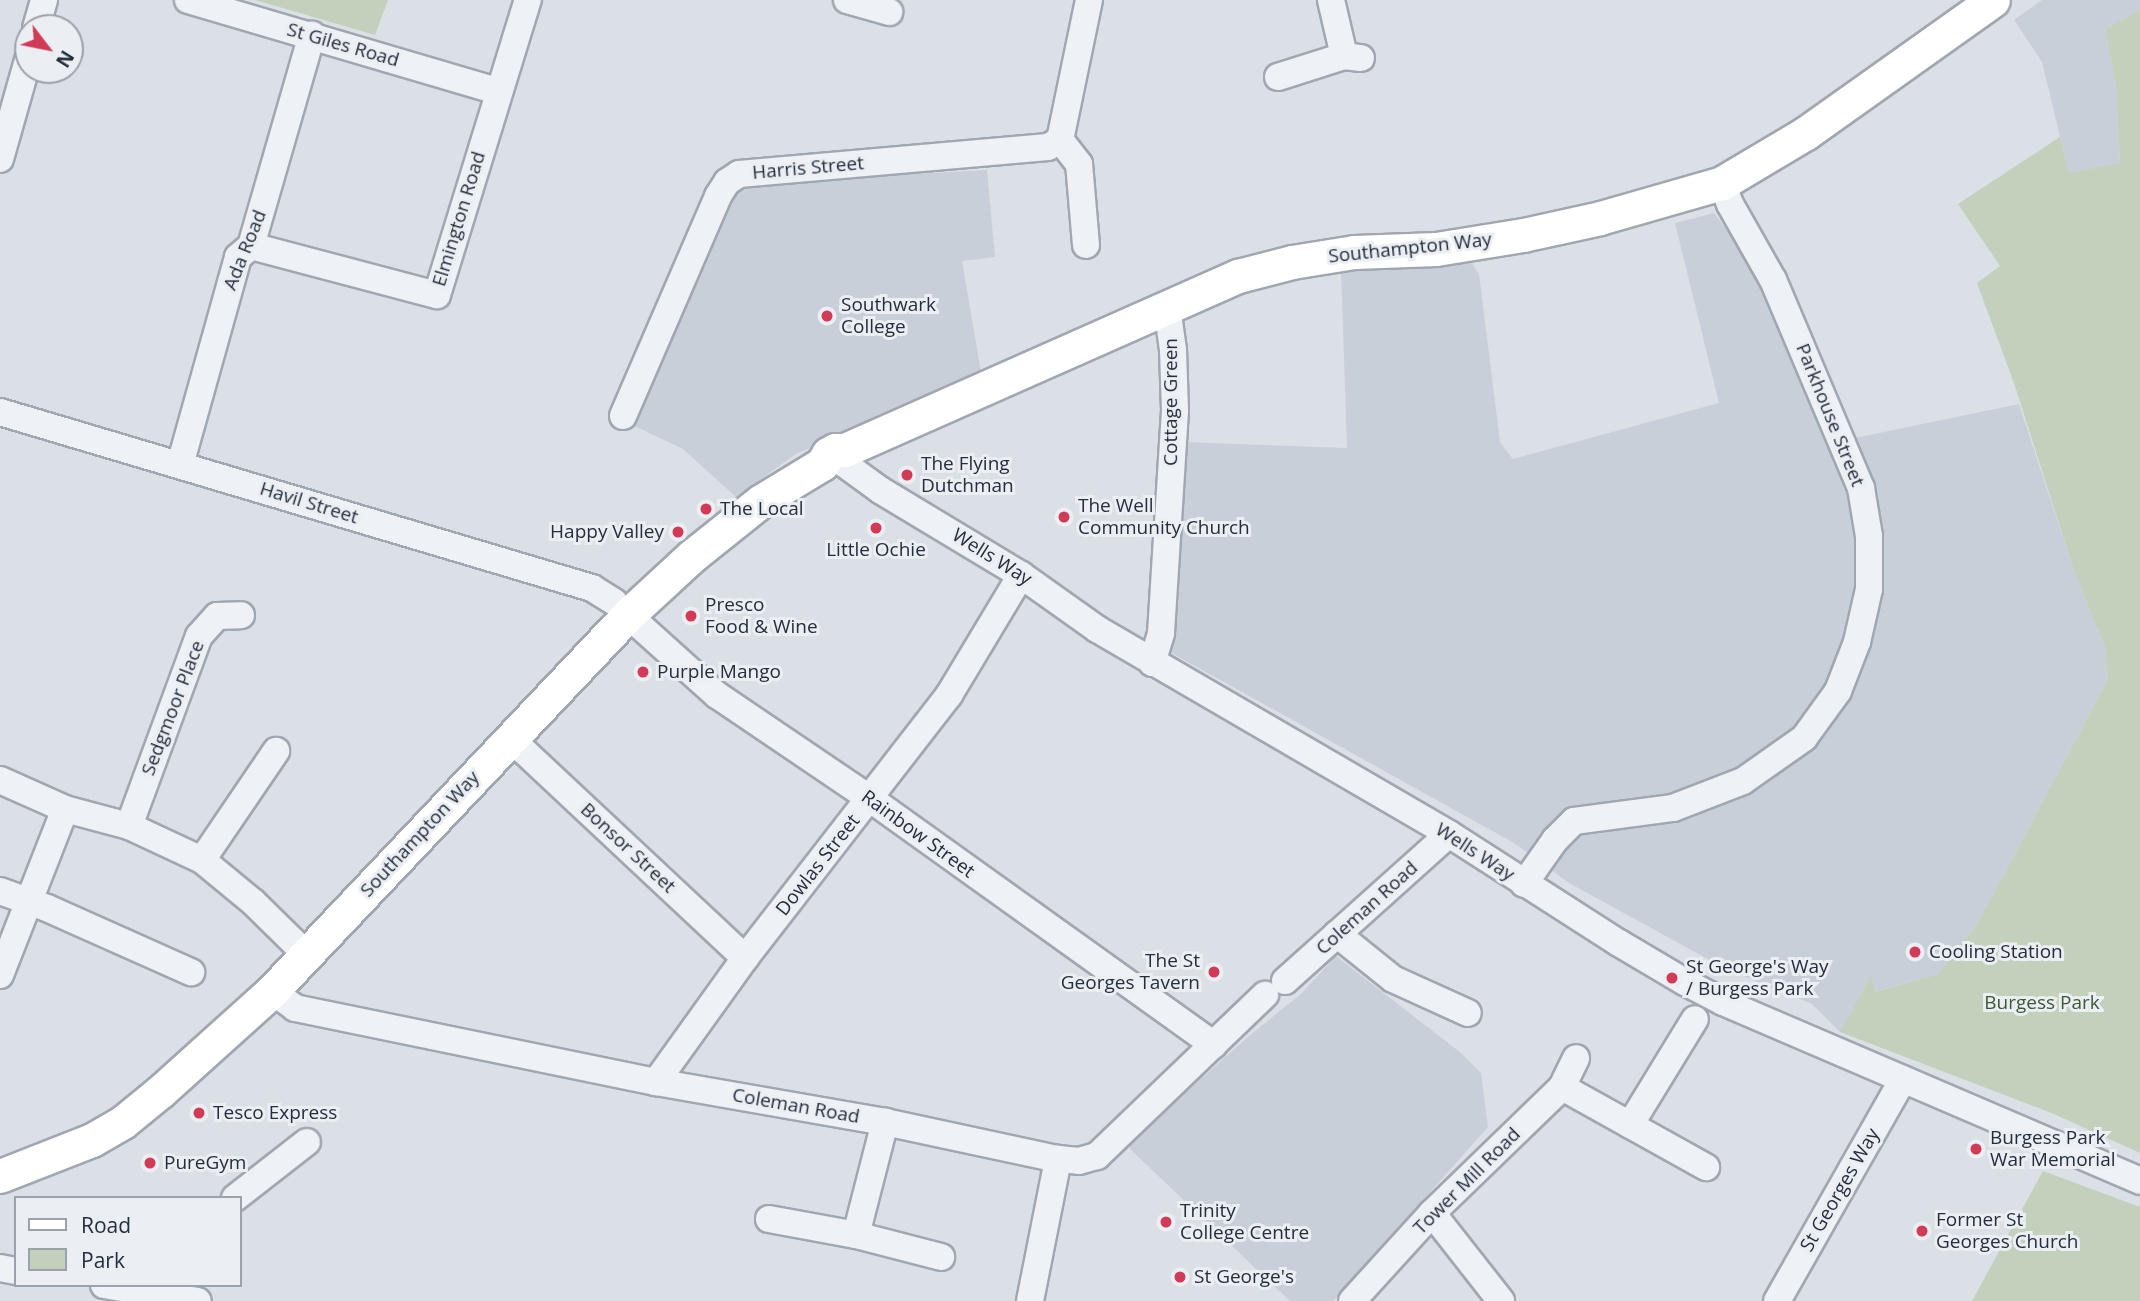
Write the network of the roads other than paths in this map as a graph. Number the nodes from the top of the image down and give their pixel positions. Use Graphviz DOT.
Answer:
graph roads {
  1 [pos="188,0"];
  2 [pos="528,0"];
  3 [pos="847,0"];
  4 [pos="1089,0"];
  5 [pos="1331,0"];
  6 [pos="1993,0"];
  7 [pos="889,12"];
  8 [pos="312,35"];
  9 [pos="1278,77"];
  10 [pos="21,84"];
  11 [pos="498,91"];
  12 [pos="1060,140"];
  13 [pos="0,159"];
  14 [pos="1722,183"];
  15 [pos="1086,245"];
  16 [pos="251,246"];
  17 [pos="1167,307"];
  18 [pos="0,412"];
  19 [pos="623,416"];
  20 [pos="837,459"];
  21 [pos="180,465"];
  22 [pos="1021,575"];
  23 [pos="621,608"];
  24 [pos="241,615"];
  25 [pos="1152,663"];
  26 [pos="510,738"];
  27 [pos="275,751"];
  28 [pos="0,779"];
  29 [pos="869,798"];
  30 [pos="65,808"];
  31 [pos="129,826"];
  32 [pos="1449,834"];
  33 [pos="202,860"];
  34 [pos="1524,884"];
  35 [pos="0,891"];
  36 [pos="30,902"];
  37 [pos="1337,934"];
  38 [pos="306,954"];
  39 [pos="746,958"];
  40 [pos="191,972"];
  41 [pos="0,975"];
  42 [pos="272,991"];
  43 [pos="1468,1013"];
  44 [pos="1695,1019"];
  45 [pos="1214,1045"];
  46 [pos="1576,1058"];
  47 [pos="1903,1079"];
  48 [pos="656,1082"];
  49 [pos="1562,1087"];
  50 [pos="884,1122"];
  51 [pos="1630,1125"];
  52 [pos="307,1142"];
  53 [pos="1058,1159"];
  54 [pos="1706,1167"];
  55 [pos="0,1176"];
  56 [pos="2140,1181"];
  57 [pos="238,1196"];
  58 [pos="1432,1213"];
  59 [pos="769,1219"];
  60 [pos="856,1235"];
  61 [pos="941,1257"];
  62 [pos="121,1287"];
  63 [pos="182,1294"];
  64 [pos="1030,1301"];
  65 [pos="1352,1301"];
  66 [pos="1501,1301"];
  67 [pos="1777,1301"];
  1 -- 8 [label="street, St Giles Road"];
  2 -- 11 [label="street, Elmington Road"];
  3 -- 7 [label="street"];
  4 -- 12 [label="street"];
  5 -- 9 [label="street"];
  6 -- 14 [label="main road, Southampton Way"];
  8 -- 11 [label="street, St Giles Road"];
  8 -- 16 [label="street, Ada Road"];
  10 -- 13 [label="street"];
  11 -- 16 [label="street, Elmington Road"];
  12 -- 15 [label="street"];
  12 -- 19 [label="street, Harris Street"];
  14 -- 17 [label="main road, Southampton Way"];
  14 -- 34 [label="street, Parkhouse Street"];
  16 -- 21 [label="street, Ada Road"];
  17 -- 20 [label="main road, Southampton Way"];
  17 -- 25 [label="street, Cottage Green"];
  18 -- 21 [label="street, Havil Street"];
  20 -- 22 [label="street, Wells Way"];
  20 -- 23 [label="main road, Southampton Way"];
  21 -- 23 [label="street, Havil Street"];
  22 -- 25 [label="street, Wells Way"];
  22 -- 29 [label="street, Dowlas Street"];
  23 -- 26 [label="main road, Southampton Way"];
  23 -- 29 [label="street, Rainbow Street"];
  24 -- 31 [label="street, Sedgmoor Place"];
  25 -- 32 [label="street, Wells Way"];
  26 -- 38 [label="main road, Southampton Way"];
  26 -- 39 [label="street, Bonsor Street"];
  27 -- 33 [label="street"];
  28 -- 30 [label="street"];
  29 -- 39 [label="street, Dowlas Street"];
  29 -- 45 [label="street, Rainbow Street"];
  30 -- 31 [label="street"];
  30 -- 36 [label="street"];
  31 -- 33 [label="street"];
  32 -- 34 [label="street, Wells Way"];
  32 -- 37 [label="street, Coleman Road"];
  33 -- 38 [label="street"];
  34 -- 47 [label="street, Wells Way"];
  35 -- 36 [label="street"];
  36 -- 40 [label="street"];
  36 -- 41 [label="street"];
  37 -- 43 [label="street"];
  37 -- 45 [label="street, Coleman Road"];
  38 -- 42 [label="main road, Southampton Way"];
  39 -- 48 [label="street, Dowlas Street"];
  42 -- 48 [label="street, Coleman Road"];
  42 -- 55 [label="main road, Southampton Way"];
  44 -- 51 [label="street"];
  45 -- 53 [label="street, Coleman Road"];
  46 -- 49 [label="street, Tower Mill Road"];
  47 -- 56 [label="street, Wells Way"];
  47 -- 67 [label="street, St Georges Way"];
  48 -- 50 [label="street, Coleman Road"];
  49 -- 51 [label="street"];
  49 -- 58 [label="street, Tower Mill Road"];
  50 -- 53 [label="street, Coleman Road"];
  50 -- 60 [label="street"];
  51 -- 54 [label="street"];
  52 -- 57 [label="street"];
  53 -- 64 [label="street"];
  58 -- 65 [label="street, Tower Mill Road"];
  58 -- 66 [label="street"];
  59 -- 60 [label="street"];
  60 -- 61 [label="street"];
  62 -- 63 [label="street"];
}
